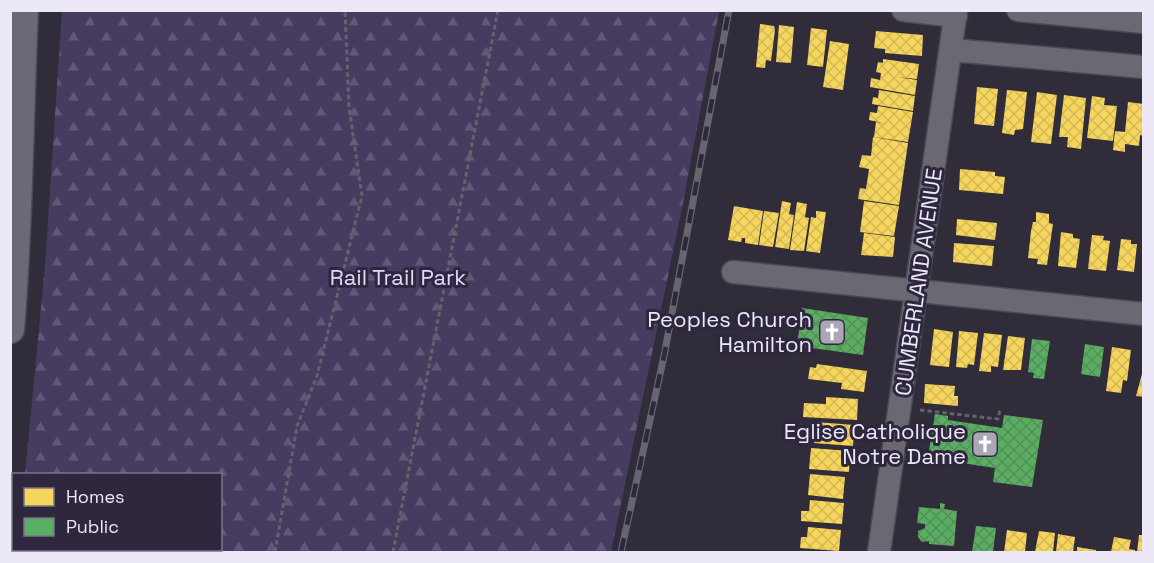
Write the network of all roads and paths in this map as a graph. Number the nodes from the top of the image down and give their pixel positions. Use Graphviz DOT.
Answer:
graph roads {
  1 [pos="345,10"];
  2 [pos="498,10"];
  3 [pos="903,10"];
  4 [pos="1018,10"];
  5 [pos="956,13"];
  6 [pos="24,18"];
  7 [pos="1143,22"];
  8 [pos="952,50"];
  9 [pos="1143,67"];
  10 [pos="11,78"];
  11 [pos="14,172"];
  12 [pos="734,272"];
  13 [pos="917,291"];
  14 [pos="1143,314"];
  15 [pos="10,329"];
  16 [pos="1000,409"];
  17 [pos="920,410"];
  18 [pos="275,552"];
  19 [pos="393,552"];
  20 [pos="879,552"];
  1 -- 18 [label="path"];
  2 -- 19 [label="path"];
  3 -- 5 [label="street"];
  4 -- 7 [label="street"];
  5 -- 8 [label="street, CUMBERLAND AVENUE"];
  6 -- 10 [label="main road"];
  6 -- 11 [label="main road"];
  8 -- 9 [label="street"];
  8 -- 13 [label="street, CUMBERLAND AVENUE"];
  11 -- 15 [label="main road"];
  12 -- 13 [label="street"];
  13 -- 14 [label="street"];
  13 -- 20 [label="street, CUMBERLAND AVENUE"];
  16 -- 17 [label="path"];
}
